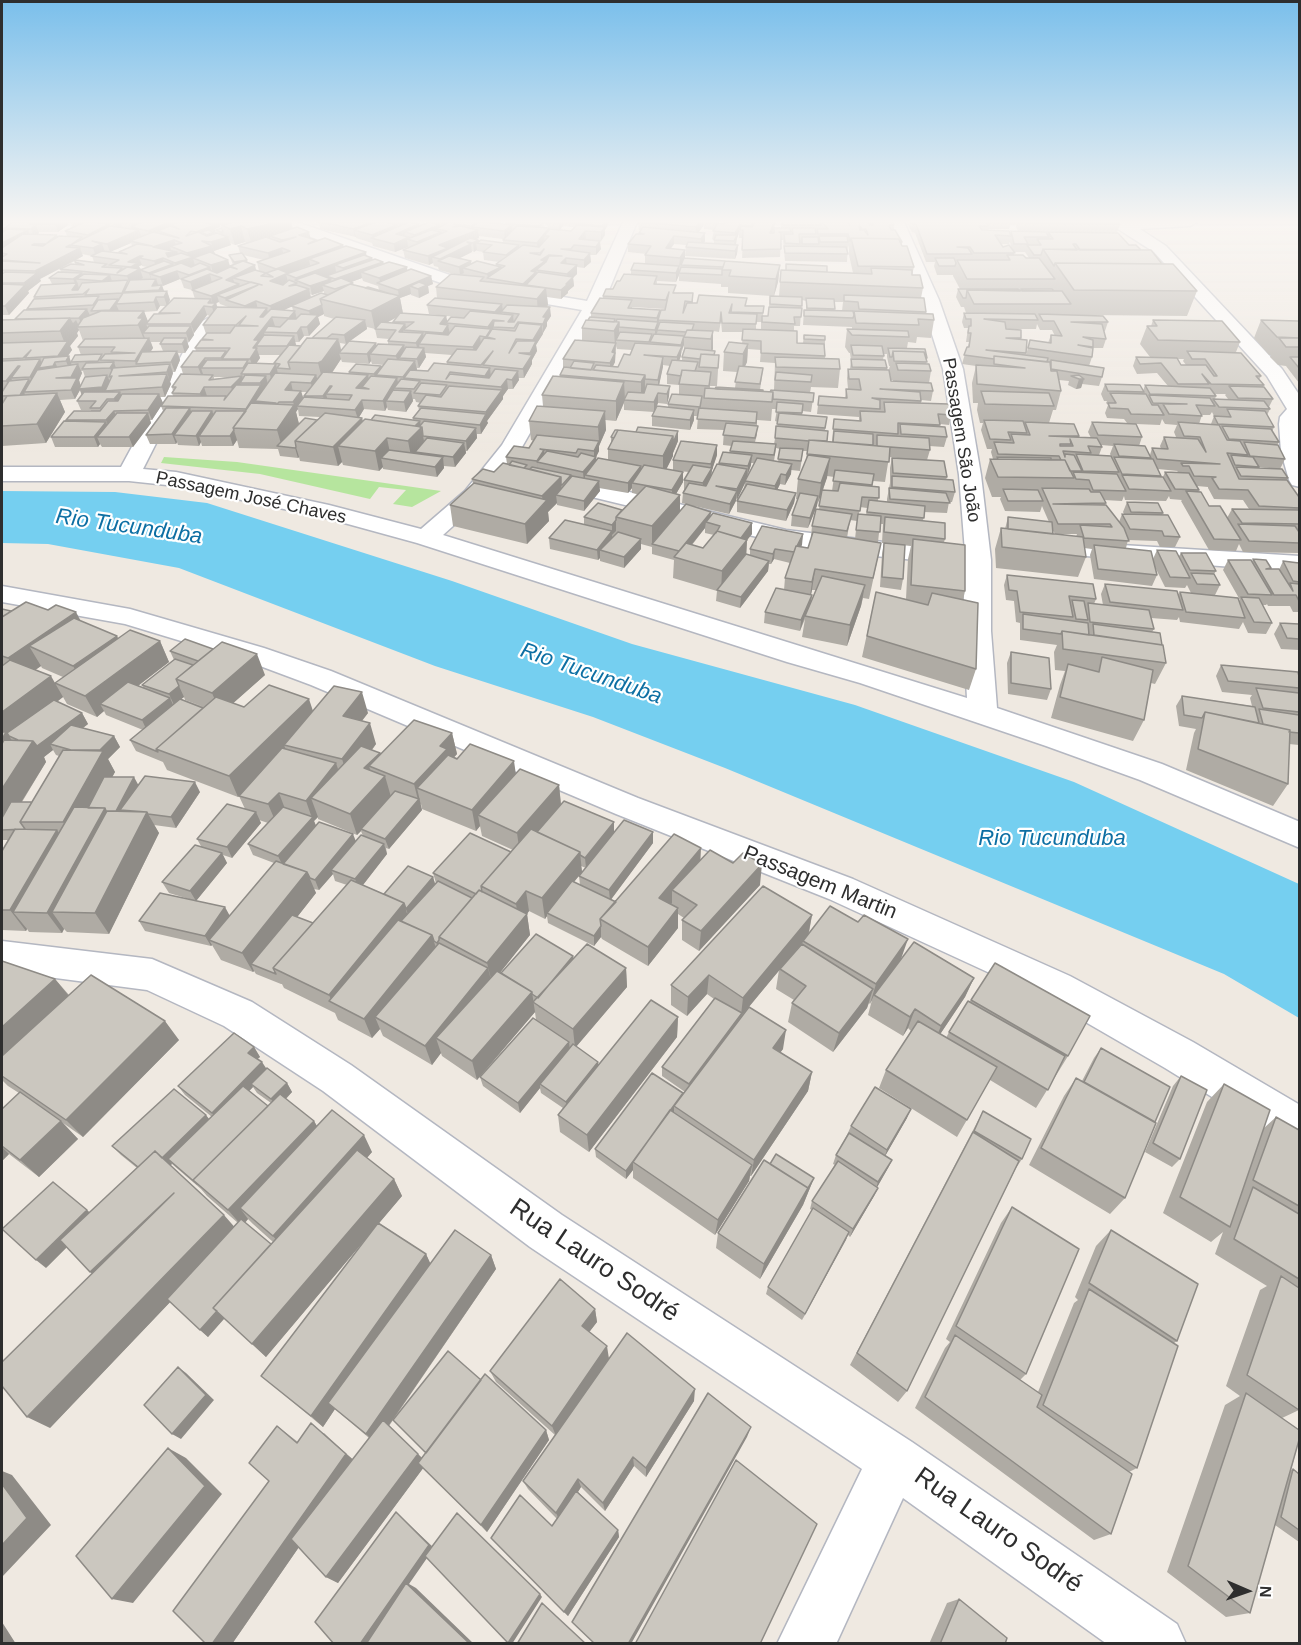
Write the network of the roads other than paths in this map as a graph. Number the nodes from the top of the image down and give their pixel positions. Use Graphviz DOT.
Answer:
graph roads {
  1 [pos="545,299"];
  2 [pos="597,299"];
  3 [pos="929,299"];
  4 [pos="1207,299"];
  5 [pos="593,307"];
  6 [pos="208,323"];
  7 [pos="1299,410"];
  8 [pos="497,467"];
  9 [pos="2,474"];
  10 [pos="129,474"];
  11 [pos="1299,480"];
  12 [pos="426,538"];
  13 [pos="992,548"];
  14 [pos="1299,564"];
  15 [pos="2,594"];
  16 [pos="983,715"];
  17 [pos="1299,836"];
  18 [pos="2,956"];
  19 [pos="1299,1128"];
  20 [pos="894,1460"];
  21 [pos="806,1644"];
  22 [pos="1156,1644"];
  1 -- 5 [label="street"];
  2 -- 5 [label="street"];
  3 -- 13 [label="street, Passagem São João"];
  4 -- 7 [label="street"];
  5 -- 8 [label="street"];
  6 -- 10 [label="street"];
  7 -- 11 [label="street"];
  8 -- 12 [label="street"];
  8 -- 13 [label="street"];
  9 -- 10 [label="street, Passagem José Chaves"];
  10 -- 12 [label="street, Passagem José Chaves"];
  12 -- 16 [label="street, Passagem José Chaves"];
  13 -- 14 [label="street"];
  13 -- 16 [label="street, Passagem São João"];
  15 -- 19 [label="street, Passagem Martin"];
  16 -- 17 [label="street, Passagem José Chaves"];
  18 -- 20 [label="street, Rua Lauro Sodré"];
  20 -- 21 [label="street"];
  20 -- 22 [label="street, Rua Lauro Sodré"];
}
